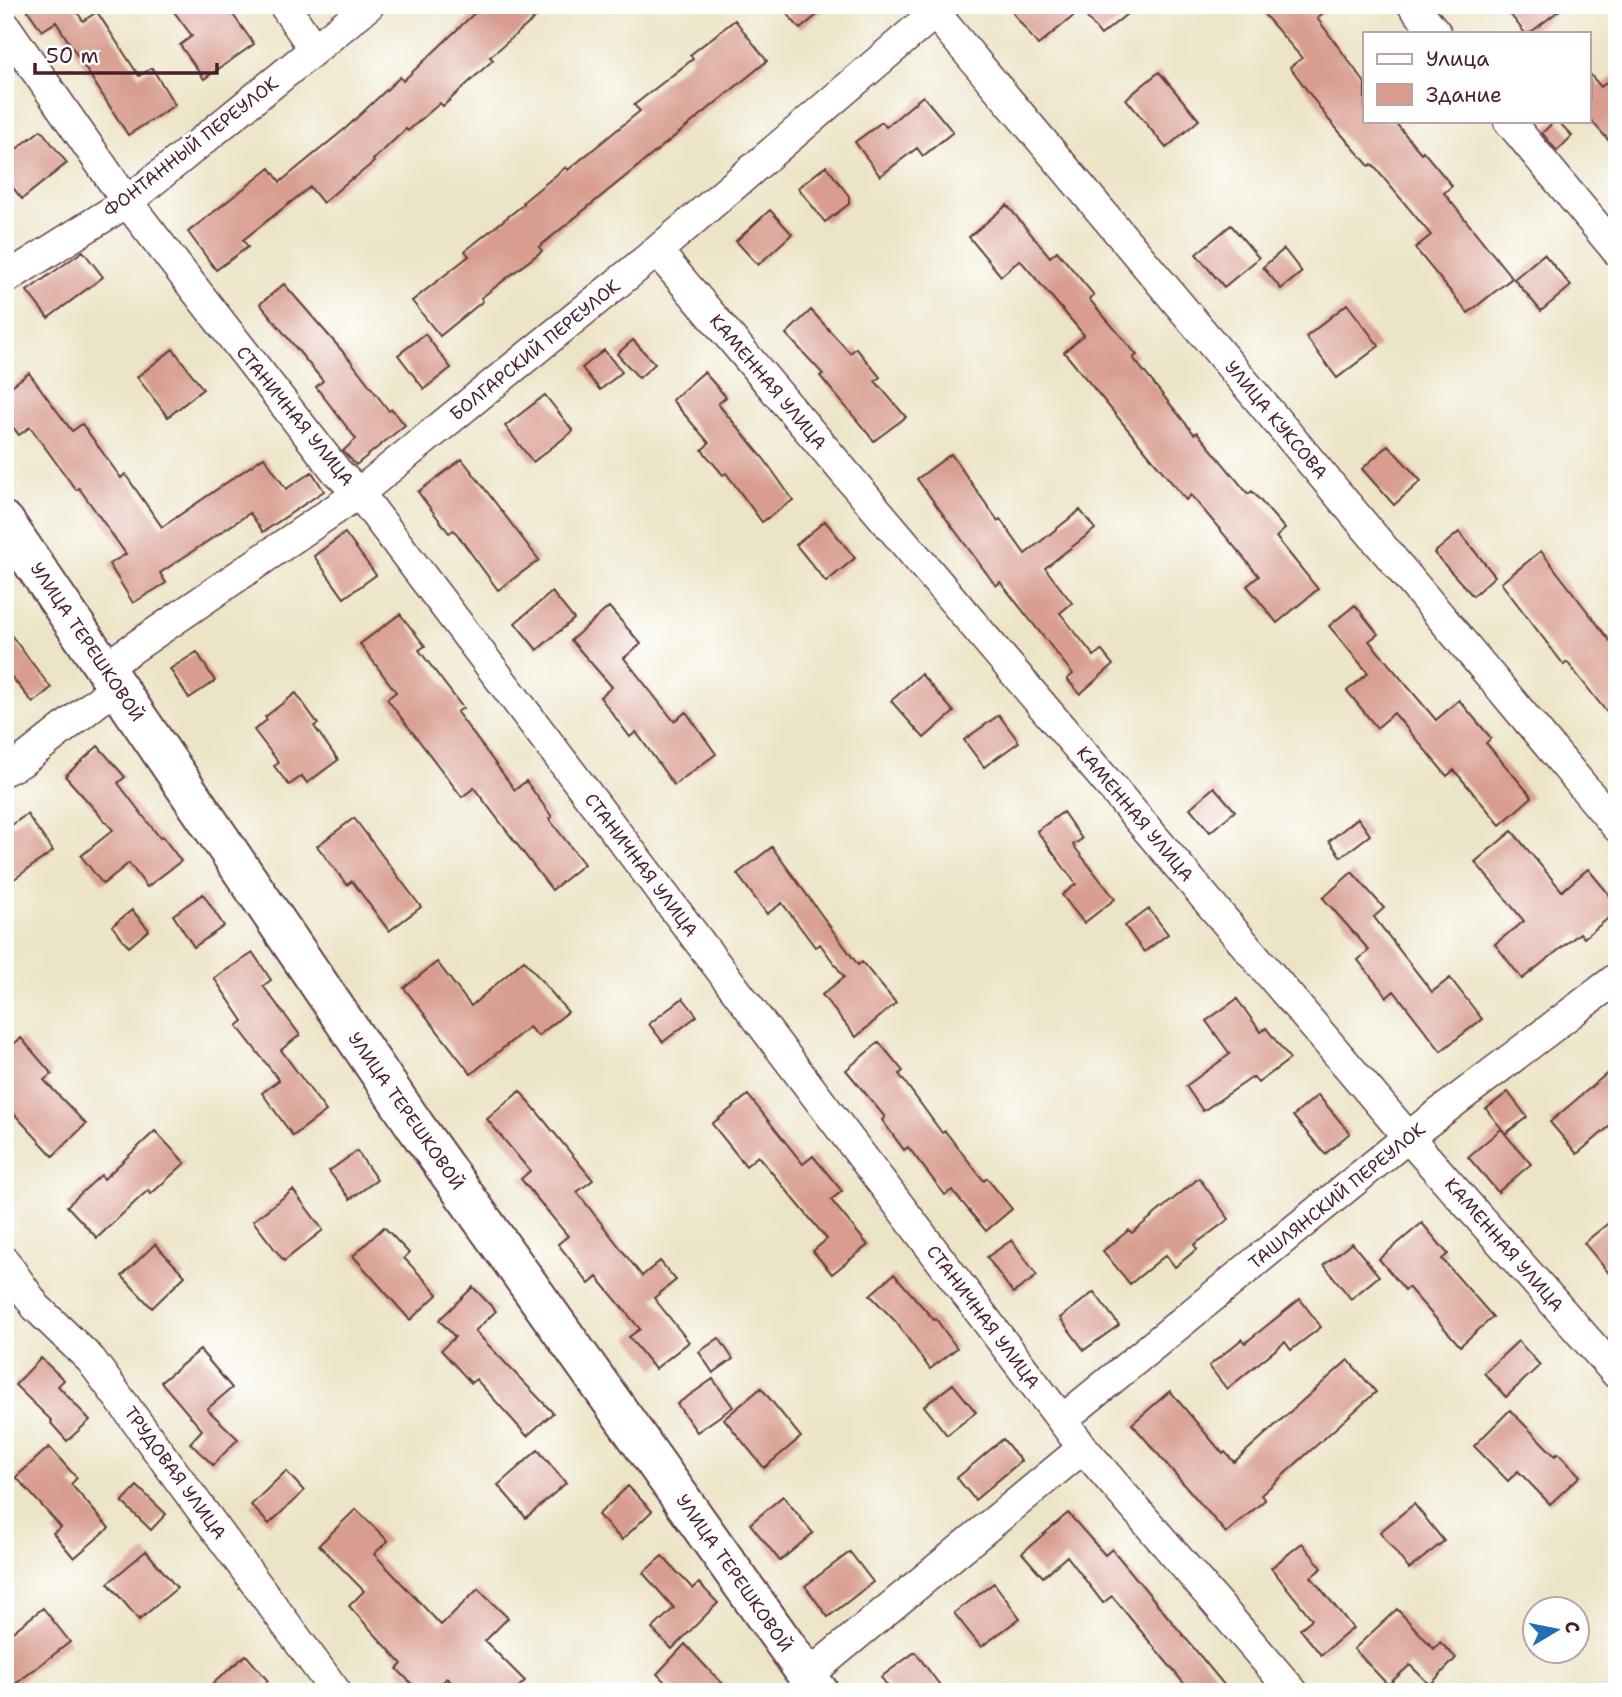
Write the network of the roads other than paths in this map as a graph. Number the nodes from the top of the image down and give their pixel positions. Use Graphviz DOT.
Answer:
graph roads {
  1 [pos="285,5"];
  2 [pos="369,5"];
  3 [pos="1413,5"];
  4 [pos="939,9"];
  5 [pos="5,26"];
  6 [pos="1435,32"];
  7 [pos="314,49"];
  8 [pos="1510,122"];
  9 [pos="127,202"];
  10 [pos="657,251"];
  11 [pos="1617,251"];
  12 [pos="5,279"];
  13 [pos="359,493"];
  14 [pos="5,522"];
  15 [pos="110,678"];
  16 [pos="5,771"];
  17 [pos="1617,827"];
  18 [pos="1617,978"];
  19 [pos="1408,1137"];
  20 [pos="5,1262"];
  21 [pos="1617,1374"];
  22 [pos="1062,1420"];
  23 [pos="1083,1448"];
  24 [pos="813,1684"];
  25 [pos="336,1692"];
  26 [pos="1293,1692"];
  1 -- 7 [label="street"];
  2 -- 7 [label="street, ФОНТАННЫЙ ПЕРЕУЛОК"];
  3 -- 6 [label="street"];
  4 -- 10 [label="street, БОЛГАРСКИЙ ПЕРЕУЛОК"];
  4 -- 17 [label="street, УЛИЦА КУКСОВА"];
  5 -- 9 [label="street, СТАНИЧНАЯ УЛИЦА"];
  7 -- 9 [label="street, ФОНТАННЫЙ ПЕРЕУЛОК"];
  8 -- 11 [label="street"];
  9 -- 12 [label="street, ФОНТАННЫЙ ПЕРЕУЛОК"];
  9 -- 13 [label="street, СТАНИЧНАЯ УЛИЦА"];
  10 -- 13 [label="street, БОЛГАРСКИЙ ПЕРЕУЛОК"];
  10 -- 19 [label="street, КАМЕННАЯ УЛИЦА"];
  13 -- 15 [label="street, БОЛГАРСКИЙ ПЕРЕУЛОК"];
  13 -- 22 [label="street, СТАНИЧНАЯ УЛИЦА"];
  14 -- 15 [label="street, УЛИЦА ТЕРЕШКОВОЙ"];
  15 -- 16 [label="street, БОЛГАРСКИЙ ПЕРЕУЛОК"];
  15 -- 24 [label="street, УЛИЦА ТЕРЕШКОВОЙ"];
  18 -- 19 [label="street, ТАШЛЯНСКИЙ ПЕРЕУЛОК"];
  19 -- 21 [label="street, КАМЕННАЯ УЛИЦА"];
  19 -- 22 [label="street, ТАШЛЯНСКИЙ ПЕРЕУЛОК"];
  20 -- 25 [label="street, ТРУДОВАЯ УЛИЦА"];
  22 -- 23 [label="street, СТАНИЧНАЯ УЛИЦА"];
  23 -- 24 [label="street"];
  23 -- 26 [label="street, СТАНИЧНАЯ УЛИЦА"];
}
